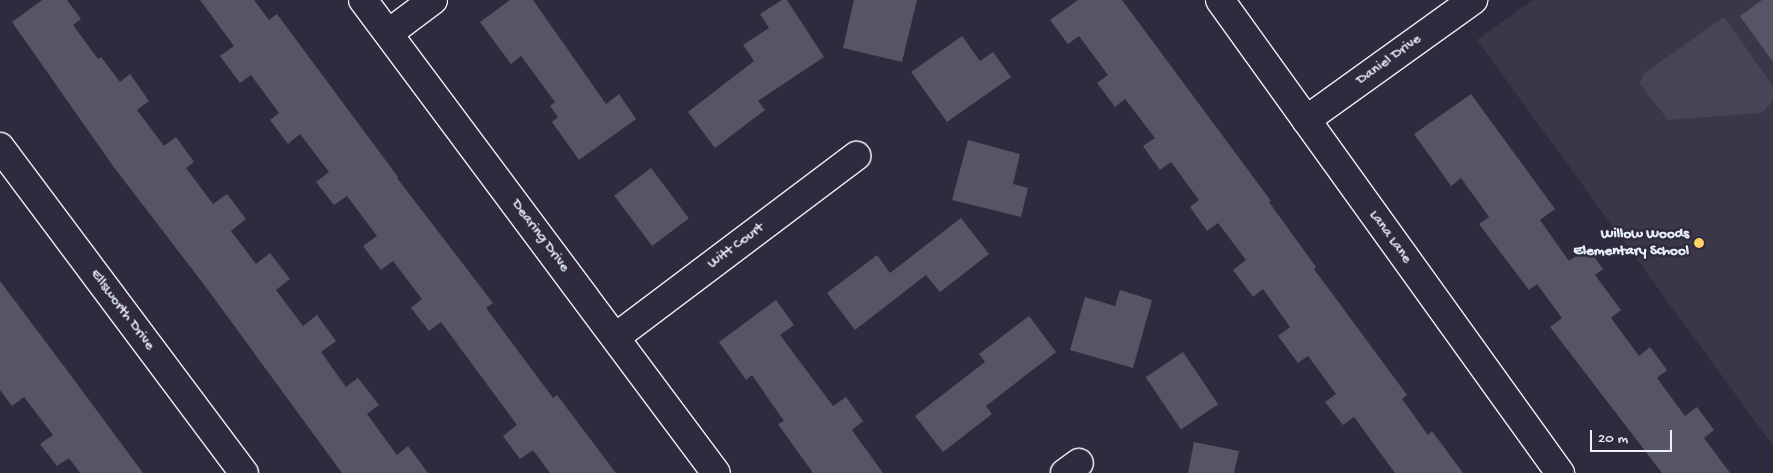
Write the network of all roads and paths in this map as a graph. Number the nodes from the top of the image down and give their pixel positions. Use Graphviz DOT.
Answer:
graph roads {
  1 [pos="363,0"];
  2 [pos="433,0"];
  3 [pos="1220,0"];
  4 [pos="1473,0"];
  5 [pos="388,33"];
  6 [pos="1306,120"];
  7 [pos="0,147"];
  8 [pos="856,156"];
  9 [pos="616,337"];
  10 [pos="244,473"];
  11 [pos="716,473"];
  12 [pos="1560,473"];
  1 -- 5 [label="street, Dearing Drive"];
  2 -- 5 [label="street"];
  3 -- 6 [label="street, Lana Lane"];
  4 -- 6 [label="street, Daniel Drive"];
  5 -- 9 [label="street, Dearing Drive"];
  6 -- 12 [label="street, Lana Lane"];
  7 -- 10 [label="street, Ellsworth Drive"];
  8 -- 9 [label="street, Witt Court"];
  9 -- 11 [label="street, Dearing Drive"];
}
